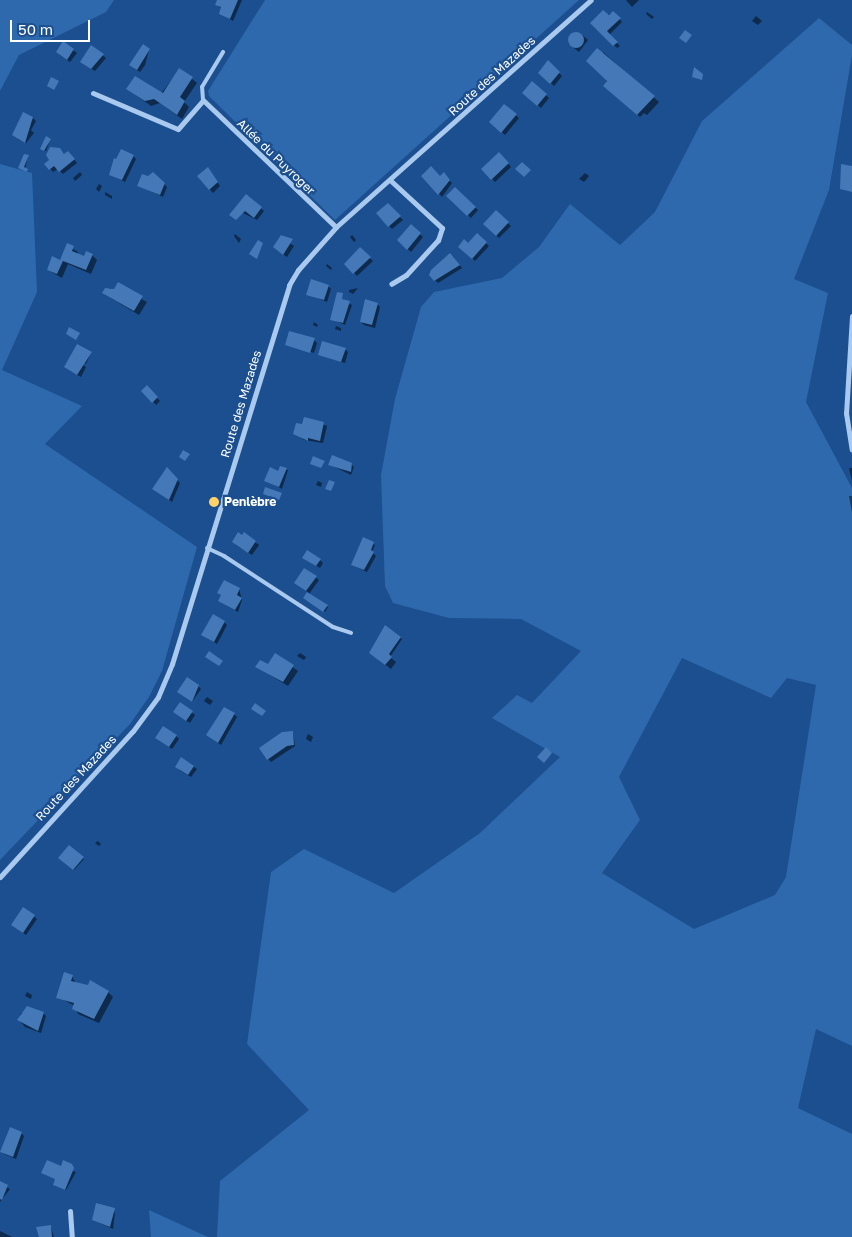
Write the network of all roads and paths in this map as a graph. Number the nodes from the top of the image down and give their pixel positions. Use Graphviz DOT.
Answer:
graph roads {
  1 [pos="591,0"];
  2 [pos="223,52"];
  3 [pos="93,93"];
  4 [pos="203,100"];
  5 [pos="390,180"];
  6 [pos="336,228"];
  7 [pos="391,284"];
  8 [pos="852,316"];
  9 [pos="852,450"];
  10 [pos="207,548"];
  11 [pos="351,633"];
  12 [pos="0,877"];
  13 [pos="70,1211"];
  14 [pos="72,1237"];
  1 -- 5 [label="street, Route des Mazades"];
  2 -- 4 [label="lane"];
  3 -- 4 [label="street"];
  4 -- 6 [label="street, Allée du Puyroger"];
  5 -- 6 [label="street, Route des Mazades"];
  5 -- 7 [label="street"];
  6 -- 10 [label="street, Route des Mazades"];
  8 -- 9 [label="street"];
  10 -- 11 [label="lane"];
  10 -- 12 [label="street, Route des Mazades"];
  13 -- 14 [label="street"];
}
